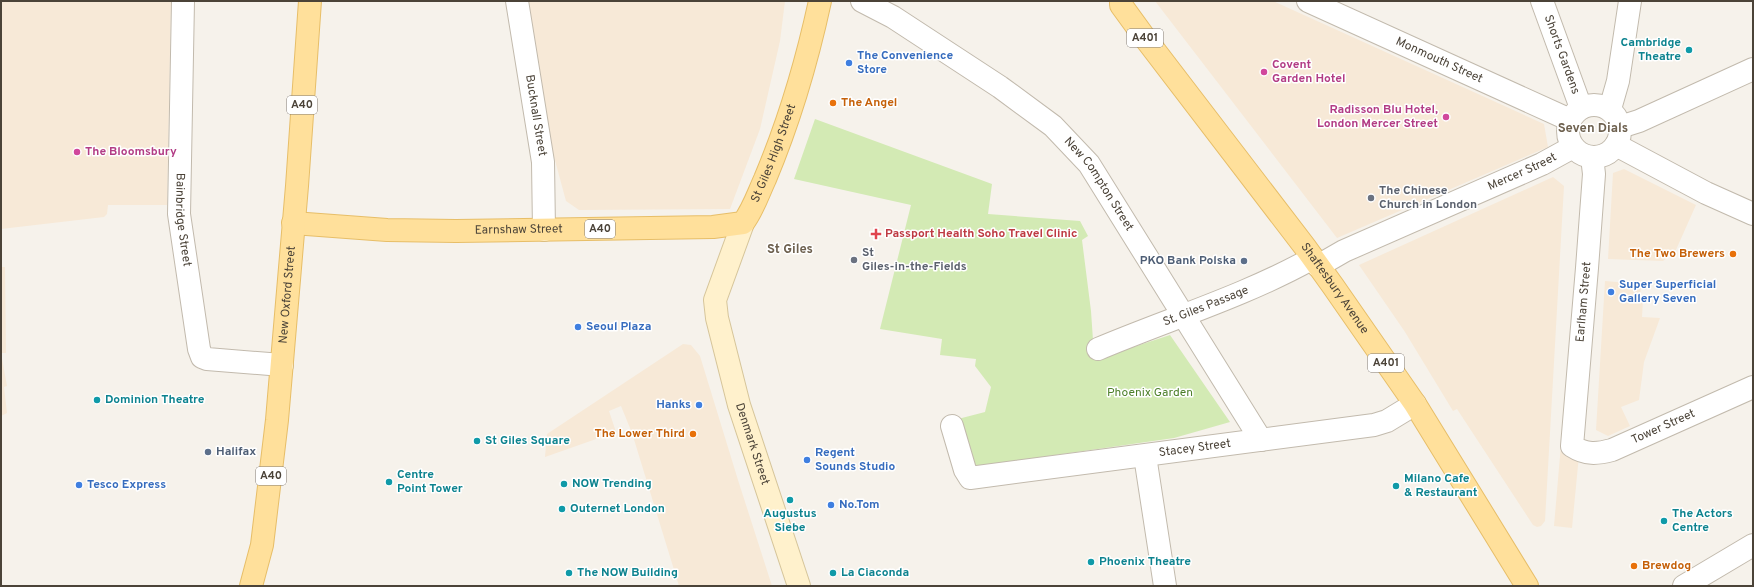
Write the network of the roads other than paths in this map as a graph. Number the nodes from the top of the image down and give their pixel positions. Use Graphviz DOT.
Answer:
graph roads {
  1 [pos="183,1"];
  2 [pos="310,1"];
  3 [pos="517,1"];
  4 [pos="820,1"];
  5 [pos="862,1"];
  6 [pos="1308,1"];
  7 [pos="1542,1"];
  8 [pos="1630,1"];
  9 [pos="1117,2"];
  10 [pos="1753,69"];
  11 [pos="1575,114"];
  12 [pos="1615,127"];
  13 [pos="1573,147"];
  14 [pos="1592,157"];
  15 [pos="1753,214"];
  16 [pos="293,223"];
  17 [pos="743,223"];
  18 [pos="544,230"];
  19 [pos="1315,262"];
  20 [pos="716,300"];
  21 [pos="1184,316"];
  22 [pos="1098,349"];
  23 [pos="282,365"];
  24 [pos="1753,387"];
  25 [pos="1415,404"];
  26 [pos="952,426"];
  27 [pos="1261,440"];
  28 [pos="1572,446"];
  29 [pos="1145,456"];
  30 [pos="1753,545"];
  31 [pos="250,586"];
  32 [pos="799,586"];
  33 [pos="1165,586"];
  34 [pos="1527,586"];
  35 [pos="1684,586"];
  1 -- 23 [label="street, Bainbridge Street"];
  2 -- 16 [label="main road, New Oxford Street / A40"];
  3 -- 18 [label="street, Bucknall Street"];
  4 -- 17 [label="main road, St Giles High Street"];
  5 -- 21 [label="street, New Compton Street"];
  6 -- 11 [label="street, Monmouth Street"];
  7 -- 11 [label="street, Shorts Gardens"];
  8 -- 12 [label="street"];
  9 -- 19 [label="main road, Shaftesbury Avenue / A401"];
  10 -- 12 [label="street"];
  11 -- 12 [label="street"];
  11 -- 13 [label="street"];
  12 -- 14 [label="street"];
  12 -- 15 [label="street"];
  13 -- 14 [label="street"];
  13 -- 19 [label="street, Mercer Street"];
  14 -- 28 [label="street, Earlham Street"];
  16 -- 18 [label="main road, Earnshaw Street / A40"];
  16 -- 23 [label="main road, New Oxford Street / A40"];
  17 -- 18 [label="main road, Earnshaw Street / A40"];
  17 -- 20 [label="street, St Giles High Street"];
  19 -- 21 [label="street, St. Giles Passage"];
  19 -- 25 [label="main road, Shaftesbury Avenue / A401"];
  20 -- 32 [label="street, Denmark Street"];
  21 -- 22 [label="street, St. Giles Passage"];
  21 -- 27 [label="street, New Compton Street"];
  23 -- 31 [label="main road, New Oxford Street / A40"];
  24 -- 28 [label="street, Tower Street"];
  25 -- 27 [label="street, Stacey Street"];
  25 -- 34 [label="main road, Shaftesbury Avenue / A401"];
  26 -- 29 [label="street, Stacey Street"];
  27 -- 29 [label="street, Stacey Street"];
  29 -- 33 [label="street"];
  30 -- 35 [label="street"];
}
